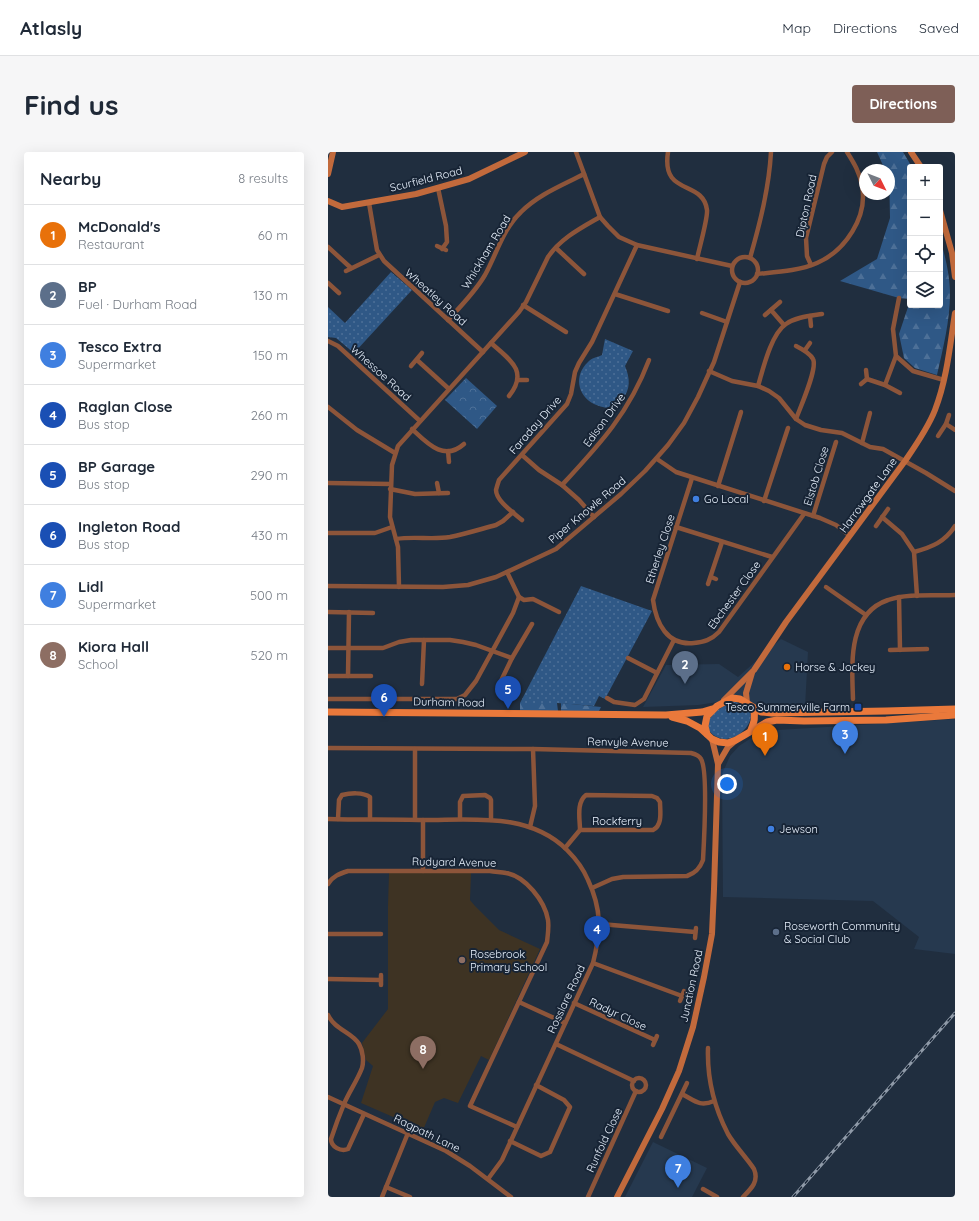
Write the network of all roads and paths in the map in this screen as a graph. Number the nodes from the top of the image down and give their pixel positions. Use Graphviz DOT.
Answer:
graph roads {
  1 [pos="333,152"];
  2 [pos="525,152"];
  3 [pos="576,152"];
  4 [pos="667,152"];
  5 [pos="771,152"];
  6 [pos="832,152"];
  7 [pos="847,152"];
  8 [pos="911,152"];
  9 [pos="919,164"];
  10 [pos="328,174"];
  11 [pos="584,174"];
  12 [pos="438,188"];
  13 [pos="328,201"];
  14 [pos="368,202"];
  15 [pos="600,217"];
  16 [pos="943,221"];
  17 [pos="636,245"];
  18 [pos="437,246"];
  19 [pos="328,247"];
  20 [pos="556,248"];
  21 [pos="379,254"];
  22 [pos="750,258"];
  23 [pos="697,259"];
  24 [pos="811,265"];
  25 [pos="732,266"];
  26 [pos="352,268"];
  27 [pos="346,271"];
  28 [pos="584,274"];
  29 [pos="757,274"];
  30 [pos="955,277"];
  31 [pos="740,282"];
  32 [pos="328,283"];
  33 [pos="339,293"];
  34 [pos="614,294"];
  35 [pos="899,298"];
  36 [pos="780,302"];
  37 [pos="523,305"];
  38 [pos="771,310"];
  39 [pos="668,311"];
  40 [pos="702,313"];
  41 [pos="955,313"];
  42 [pos="822,314"];
  43 [pos="765,315"];
  44 [pos="810,316"];
  45 [pos="448,320"];
  46 [pos="726,322"];
  47 [pos="784,325"];
  48 [pos="811,326"];
  49 [pos="566,332"];
  50 [pos="328,341"];
  51 [pos="491,343"];
  52 [pos="810,343"];
  53 [pos="796,346"];
  54 [pos="805,350"];
  55 [pos="483,352"];
  56 [pos="422,354"];
  57 [pos="896,356"];
  58 [pos="416,360"];
  59 [pos="649,360"];
  60 [pos="411,366"];
  61 [pos="866,370"];
  62 [pos="709,371"];
  63 [pos="867,379"];
  64 [pos="518,380"];
  65 [pos="527,380"];
  66 [pos="944,380"];
  67 [pos="861,384"];
  68 [pos="885,385"];
  69 [pos="758,386"];
  70 [pos="449,390"];
  71 [pos="900,393"];
  72 [pos="509,396"];
  73 [pos="328,407"];
  74 [pos="741,412"];
  75 [pos="870,413"];
  76 [pos="949,415"];
  77 [pos="796,419"];
  78 [pos="420,421"];
  79 [pos="946,424"];
  80 [pos="788,428"];
  81 [pos="412,429"];
  82 [pos="955,430"];
  83 [pos="938,436"];
  84 [pos="836,442"];
  85 [pos="862,443"];
  86 [pos="464,444"];
  87 [pos="448,451"];
  88 [pos="395,453"];
  89 [pos="522,455"];
  90 [pos="656,459"];
  91 [pos="905,461"];
  92 [pos="449,462"];
  93 [pos="692,478"];
  94 [pos="328,483"];
  95 [pos="437,483"];
  96 [pos="562,485"];
  97 [pos="390,486"];
  98 [pos="718,486"];
  99 [pos="955,491"];
  100 [pos="439,493"];
  101 [pos="448,493"];
  102 [pos="764,501"];
  103 [pos="888,509"];
  104 [pos="513,512"];
  105 [pos="804,514"];
  106 [pos="813,516"];
  107 [pos="594,517"];
  108 [pos="882,517"];
  109 [pos="522,520"];
  110 [pos="876,526"];
  111 [pos="955,526"];
  112 [pos="392,527"];
  113 [pos="676,527"];
  114 [pos="328,532"];
  115 [pos="850,536"];
  116 [pos="396,539"];
  117 [pos="722,542"];
  118 [pos="914,552"];
  119 [pos="772,557"];
  120 [pos="507,572"];
  121 [pos="711,577"];
  122 [pos="716,579"];
  123 [pos="708,584"];
  124 [pos="328,586"];
  125 [pos="399,587"];
  126 [pos="826,587"];
  127 [pos="955,595"];
  128 [pos="917,596"];
  129 [pos="519,597"];
  130 [pos="899,597"];
  131 [pos="328,612"];
  132 [pos="349,612"];
  133 [pos="559,612"];
  134 [pos="373,613"];
  135 [pos="866,615"];
  136 [pos="532,624"];
  137 [pos="424,640"];
  138 [pos="674,640"];
  139 [pos="328,648"];
  140 [pos="348,648"];
  141 [pos="927,649"];
  142 [pos="890,650"];
  143 [pos="900,650"];
  144 [pos="492,651"];
  145 [pos="512,658"];
  146 [pos="628,658"];
  147 [pos="754,670"];
  148 [pos="657,673"];
  149 [pos="328,676"];
  150 [pos="348,676"];
  151 [pos="371,676"];
  152 [pos="500,683"];
  153 [pos="422,684"];
  154 [pos="608,698"];
  155 [pos="328,699"];
  156 [pos="853,699"];
  157 [pos="723,702"];
  158 [pos="747,703"];
  159 [pos="753,708"];
  160 [pos="712,709"];
  161 [pos="955,709"];
  162 [pos="328,712"];
  163 [pos="666,715"];
  164 [pos="955,716"];
  165 [pos="751,730"];
  166 [pos="710,737"];
  167 [pos="736,740"];
  168 [pos="328,748"];
  169 [pos="415,749"];
  170 [pos="533,750"];
  171 [pos="718,764"];
  172 [pos="328,819"];
  173 [pos="338,819"];
  174 [pos="370,819"];
  175 [pos="415,819"];
  176 [pos="460,819"];
  177 [pos="423,820"];
  178 [pos="491,820"];
  179 [pos="530,827"];
  180 [pos="580,830"];
  181 [pos="565,848"];
  182 [pos="423,870"];
  183 [pos="328,884"];
  184 [pos="592,888"];
  185 [pos="600,924"];
  186 [pos="328,934"];
  187 [pos="381,934"];
  188 [pos="695,938"];
  189 [pos="593,963"];
  190 [pos="328,979"];
  191 [pos="381,980"];
  192 [pos="684,991"];
  193 [pos="519,1002"];
  194 [pos="574,1003"];
  195 [pos="328,1015"];
  196 [pos="565,1023"];
  197 [pos="655,1041"];
  198 [pos="556,1044"];
  199 [pos="708,1048"];
  200 [pos="634,1080"];
  201 [pos="687,1083"];
  202 [pos="536,1086"];
  203 [pos="636,1091"];
  204 [pos="682,1094"];
  205 [pos="328,1097"];
  206 [pos="714,1102"];
  207 [pos="344,1105"];
  208 [pos="364,1114"];
  209 [pos="517,1127"];
  210 [pos="408,1133"];
  211 [pos="661,1137"];
  212 [pos="510,1141"];
  213 [pos="488,1179"];
  214 [pos="386,1187"];
  215 [pos="703,1189"];
  216 [pos="382,1197"];
  217 [pos="410,1197"];
  218 [pos="511,1197"];
  219 [pos="588,1197"];
  220 [pos="617,1197"];
  221 [pos="716,1197"];
  222 [pos="743,1197"];
  1 -- 10 [label="street"];
  2 -- 12 [label="street, Scurfield Road"];
  3 -- 11 [label="street"];
  4 -- 23 [label="street"];
  5 -- 22 [label="street"];
  6 -- 24 [label="street, Dipton Road"];
  7 -- 24 [label="street"];
  8 -- 9 [label="street"];
  11 -- 15 [label="street"];
  11 -- 45 [label="street, Whickham Road"];
  12 -- 14 [label="street, Scurfield Road"];
  12 -- 18 [label="street"];
  13 -- 14 [label="street, Scurfield Road"];
  14 -- 21 [label="street"];
  15 -- 17 [label="street"];
  15 -- 20 [label="street"];
  16 -- 30 [label="street"];
  17 -- 23 [label="street"];
  17 -- 34 [label="street, Faraday Drive"];
  19 -- 26 [label="street"];
  20 -- 28 [label="street"];
  20 -- 37 [label="street"];
  21 -- 26 [label="street"];
  21 -- 45 [label="street, Wheatley Road"];
  22 -- 25 [label="street"];
  22 -- 29 [label="street"];
  23 -- 25 [label="street"];
  24 -- 29 [label="street"];
  25 -- 31 [label="street"];
  26 -- 27 [label="street"];
  29 -- 31 [label="street"];
  31 -- 46 [label="street, Piper Knowle Road"];
  32 -- 33 [label="street"];
  34 -- 39 [label="street"];
  34 -- 89 [label="street, Faraday Drive"];
  35 -- 57 [label="street"];
  36 -- 38 [label="street"];
  37 -- 49 [label="street"];
  37 -- 51 [label="street"];
  38 -- 43 [label="street"];
  38 -- 47 [label="street"];
  40 -- 46 [label="street"];
  41 -- 66 [label="street, Harrowgate Lane"];
  42 -- 44 [label="street"];
  44 -- 47 [label="street"];
  44 -- 48 [label="street"];
  45 -- 55 [label="street, Wheatley Road"];
  46 -- 62 [label="street, Piper Knowle Road"];
  47 -- 69 [label="street"];
  50 -- 78 [label="street, Whessoe Road"];
  51 -- 55 [label="street"];
  51 -- 64 [label="street"];
  52 -- 54 [label="street"];
  53 -- 54 [label="street"];
  54 -- 77 [label="street"];
  55 -- 70 [label="street"];
  56 -- 58 [label="street"];
  57 -- 66 [label="street"];
  57 -- 68 [label="street"];
  58 -- 60 [label="street"];
  58 -- 70 [label="street"];
  59 -- 96 [label="street, Edison Drive"];
  61 -- 63 [label="street"];
  62 -- 69 [label="street"];
  62 -- 90 [label="street, Piper Knowle Road"];
  63 -- 67 [label="street"];
  63 -- 68 [label="street"];
  64 -- 65 [label="street"];
  64 -- 72 [label="street"];
  66 -- 91 [label="street, Harrowgate Lane"];
  68 -- 71 [label="street"];
  69 -- 77 [label="street"];
  70 -- 78 [label="street"];
  73 -- 88 [label="street"];
  74 -- 98 [label="street"];
  75 -- 85 [label="street"];
  76 -- 79 [label="street"];
  77 -- 85 [label="street"];
  78 -- 81 [label="street"];
  79 -- 82 [label="street"];
  79 -- 83 [label="street"];
  80 -- 102 [label="street"];
  81 -- 87 [label="street"];
  81 -- 88 [label="street"];
  84 -- 106 [label="street, Elstob Close"];
  85 -- 91 [label="street"];
  86 -- 87 [label="street"];
  87 -- 92 [label="street"];
  88 -- 97 [label="street"];
  89 -- 96 [label="street"];
  89 -- 104 [label="street, Faraday Drive"];
  90 -- 93 [label="street"];
  90 -- 107 [label="street, Piper Knowle Road"];
  91 -- 99 [label="street"];
  91 -- 115 [label="street, Harrowgate Lane"];
  93 -- 98 [label="street"];
  93 -- 113 [label="street, Etherley Close"];
  94 -- 97 [label="street"];
  95 -- 100 [label="street"];
  96 -- 107 [label="street"];
  97 -- 100 [label="street"];
  97 -- 112 [label="street"];
  98 -- 102 [label="street"];
  100 -- 101 [label="street"];
  102 -- 105 [label="street"];
  103 -- 108 [label="street"];
  104 -- 109 [label="street, Faraday Drive"];
  104 -- 116 [label="street"];
  105 -- 106 [label="street"];
  105 -- 119 [label="street, Ebchester Close"];
  106 -- 115 [label="street"];
  107 -- 120 [label="street, Piper Knowle Road"];
  108 -- 110 [label="street"];
  108 -- 118 [label="street"];
  111 -- 118 [label="street"];
  112 -- 114 [label="street"];
  112 -- 116 [label="street"];
  113 -- 117 [label="street"];
  113 -- 138 [label="street, Etherley Close"];
  115 -- 147 [label="street, Harrowgate Lane"];
  116 -- 125 [label="street"];
  117 -- 119 [label="street"];
  117 -- 121 [label="street"];
  118 -- 128 [label="street"];
  119 -- 138 [label="street, Ebchester Close"];
  120 -- 125 [label="street, Piper Knowle Road"];
  120 -- 129 [label="street"];
  121 -- 122 [label="street"];
  121 -- 123 [label="street"];
  124 -- 125 [label="street, Piper Knowle Road"];
  126 -- 135 [label="street"];
  127 -- 128 [label="street"];
  128 -- 130 [label="street"];
  129 -- 133 [label="street"];
  129 -- 144 [label="street"];
  130 -- 135 [label="street"];
  130 -- 143 [label="street"];
  131 -- 132 [label="street"];
  132 -- 134 [label="street"];
  132 -- 140 [label="street"];
  135 -- 156 [label="street"];
  136 -- 145 [label="street"];
  137 -- 140 [label="street"];
  137 -- 144 [label="street"];
  137 -- 153 [label="street"];
  138 -- 148 [label="street"];
  139 -- 140 [label="street"];
  140 -- 150 [label="street"];
  141 -- 143 [label="street"];
  142 -- 143 [label="street"];
  144 -- 145 [label="street"];
  144 -- 155 [label="street"];
  145 -- 152 [label="street"];
  146 -- 148 [label="street"];
  147 -- 157 [label="street, Harrowgate Lane"];
  147 -- 158 [label="street, Harrowgate Lane"];
  148 -- 154 [label="street"];
  149 -- 150 [label="street"];
  150 -- 151 [label="street"];
  157 -- 158 [label="main road, Durham Road"];
  157 -- 160 [label="main road, Durham Road"];
  158 -- 159 [label="main road, Durham Road"];
  159 -- 161 [label="main road, Durham Road"];
  159 -- 165 [label="main road"];
  160 -- 163 [label="main road, Durham Road"];
  160 -- 166 [label="main road"];
  162 -- 163 [label="main road, Durham Road"];
  163 -- 166 [label="main road, Durham Road"];
  164 -- 165 [label="main road"];
  165 -- 167 [label="main road"];
  166 -- 167 [label="main road, Durham Road"];
  166 -- 171 [label="street, Junction Road"];
  167 -- 171 [label="street, Junction Road"];
  168 -- 169 [label="street, Renvyle Avenue"];
  169 -- 170 [label="street, Renvyle Avenue"];
  169 -- 175 [label="street"];
  170 -- 179 [label="street"];
  170 -- 184 [label="street, Renvyle Avenue"];
  171 -- 220 [label="street, Junction Road"];
  172 -- 173 [label="street, Rosslare Road"];
  173 -- 174 [label="street, Rosslare Road"];
  173 -- 174 [label="street"];
  174 -- 175 [label="street, Rosslare Road"];
  175 -- 177 [label="street, Rosslare Road"];
  176 -- 177 [label="street, Rosslare Road"];
  176 -- 178 [label="street, Rosslare Road"];
  176 -- 178 [label="street"];
  177 -- 182 [label="street"];
  178 -- 179 [label="street, Rosslare Road"];
  179 -- 181 [label="street, Rosslare Road"];
  180 -- 180 [label="street, Rockferry"];
  180 -- 181 [label="street"];
  181 -- 184 [label="street, Rosslare Road"];
  182 -- 183 [label="street, Rudyard Avenue"];
  182 -- 193 [label="street, Rudyard Avenue"];
  184 -- 185 [label="street, Rosslare Road"];
  185 -- 188 [label="street"];
  185 -- 189 [label="street, Rosslare Road"];
  186 -- 187 [label="street"];
  189 -- 192 [label="street"];
  189 -- 194 [label="street, Rosslare Road"];
  190 -- 191 [label="street"];
  193 -- 196 [label="street"];
  193 -- 209 [label="street, Rudyard Avenue"];
  194 -- 196 [label="street, Rosslare Road"];
  194 -- 197 [label="street, Radyr Close"];
  195 -- 207 [label="street"];
  196 -- 198 [label="street, Rosslare Road"];
  198 -- 200 [label="street, Runfold Close"];
  198 -- 202 [label="street, Rosslare Road"];
  199 -- 206 [label="street"];
  200 -- 203 [label="street"];
  200 -- 203 [label="street, Runfold Close"];
  201 -- 204 [label="street"];
  202 -- 209 [label="street, Rosslare Road"];
  202 -- 212 [label="street"];
  203 -- 219 [label="street, Runfold Close"];
  204 -- 206 [label="street"];
  204 -- 211 [label="street"];
  205 -- 207 [label="street, Ragpath Lane"];
  206 -- 222 [label="street"];
  207 -- 208 [label="street, Ragpath Lane"];
  207 -- 208 [label="street"];
  208 -- 210 [label="street, Ragpath Lane"];
  209 -- 212 [label="street, Rosslare Road"];
  210 -- 213 [label="street, Ragpath Lane"];
  210 -- 214 [label="street"];
  212 -- 213 [label="street, Rosslare Road"];
  213 -- 218 [label="street, Ragpath Lane"];
  214 -- 216 [label="street"];
  214 -- 217 [label="street"];
  215 -- 221 [label="street"];
}
